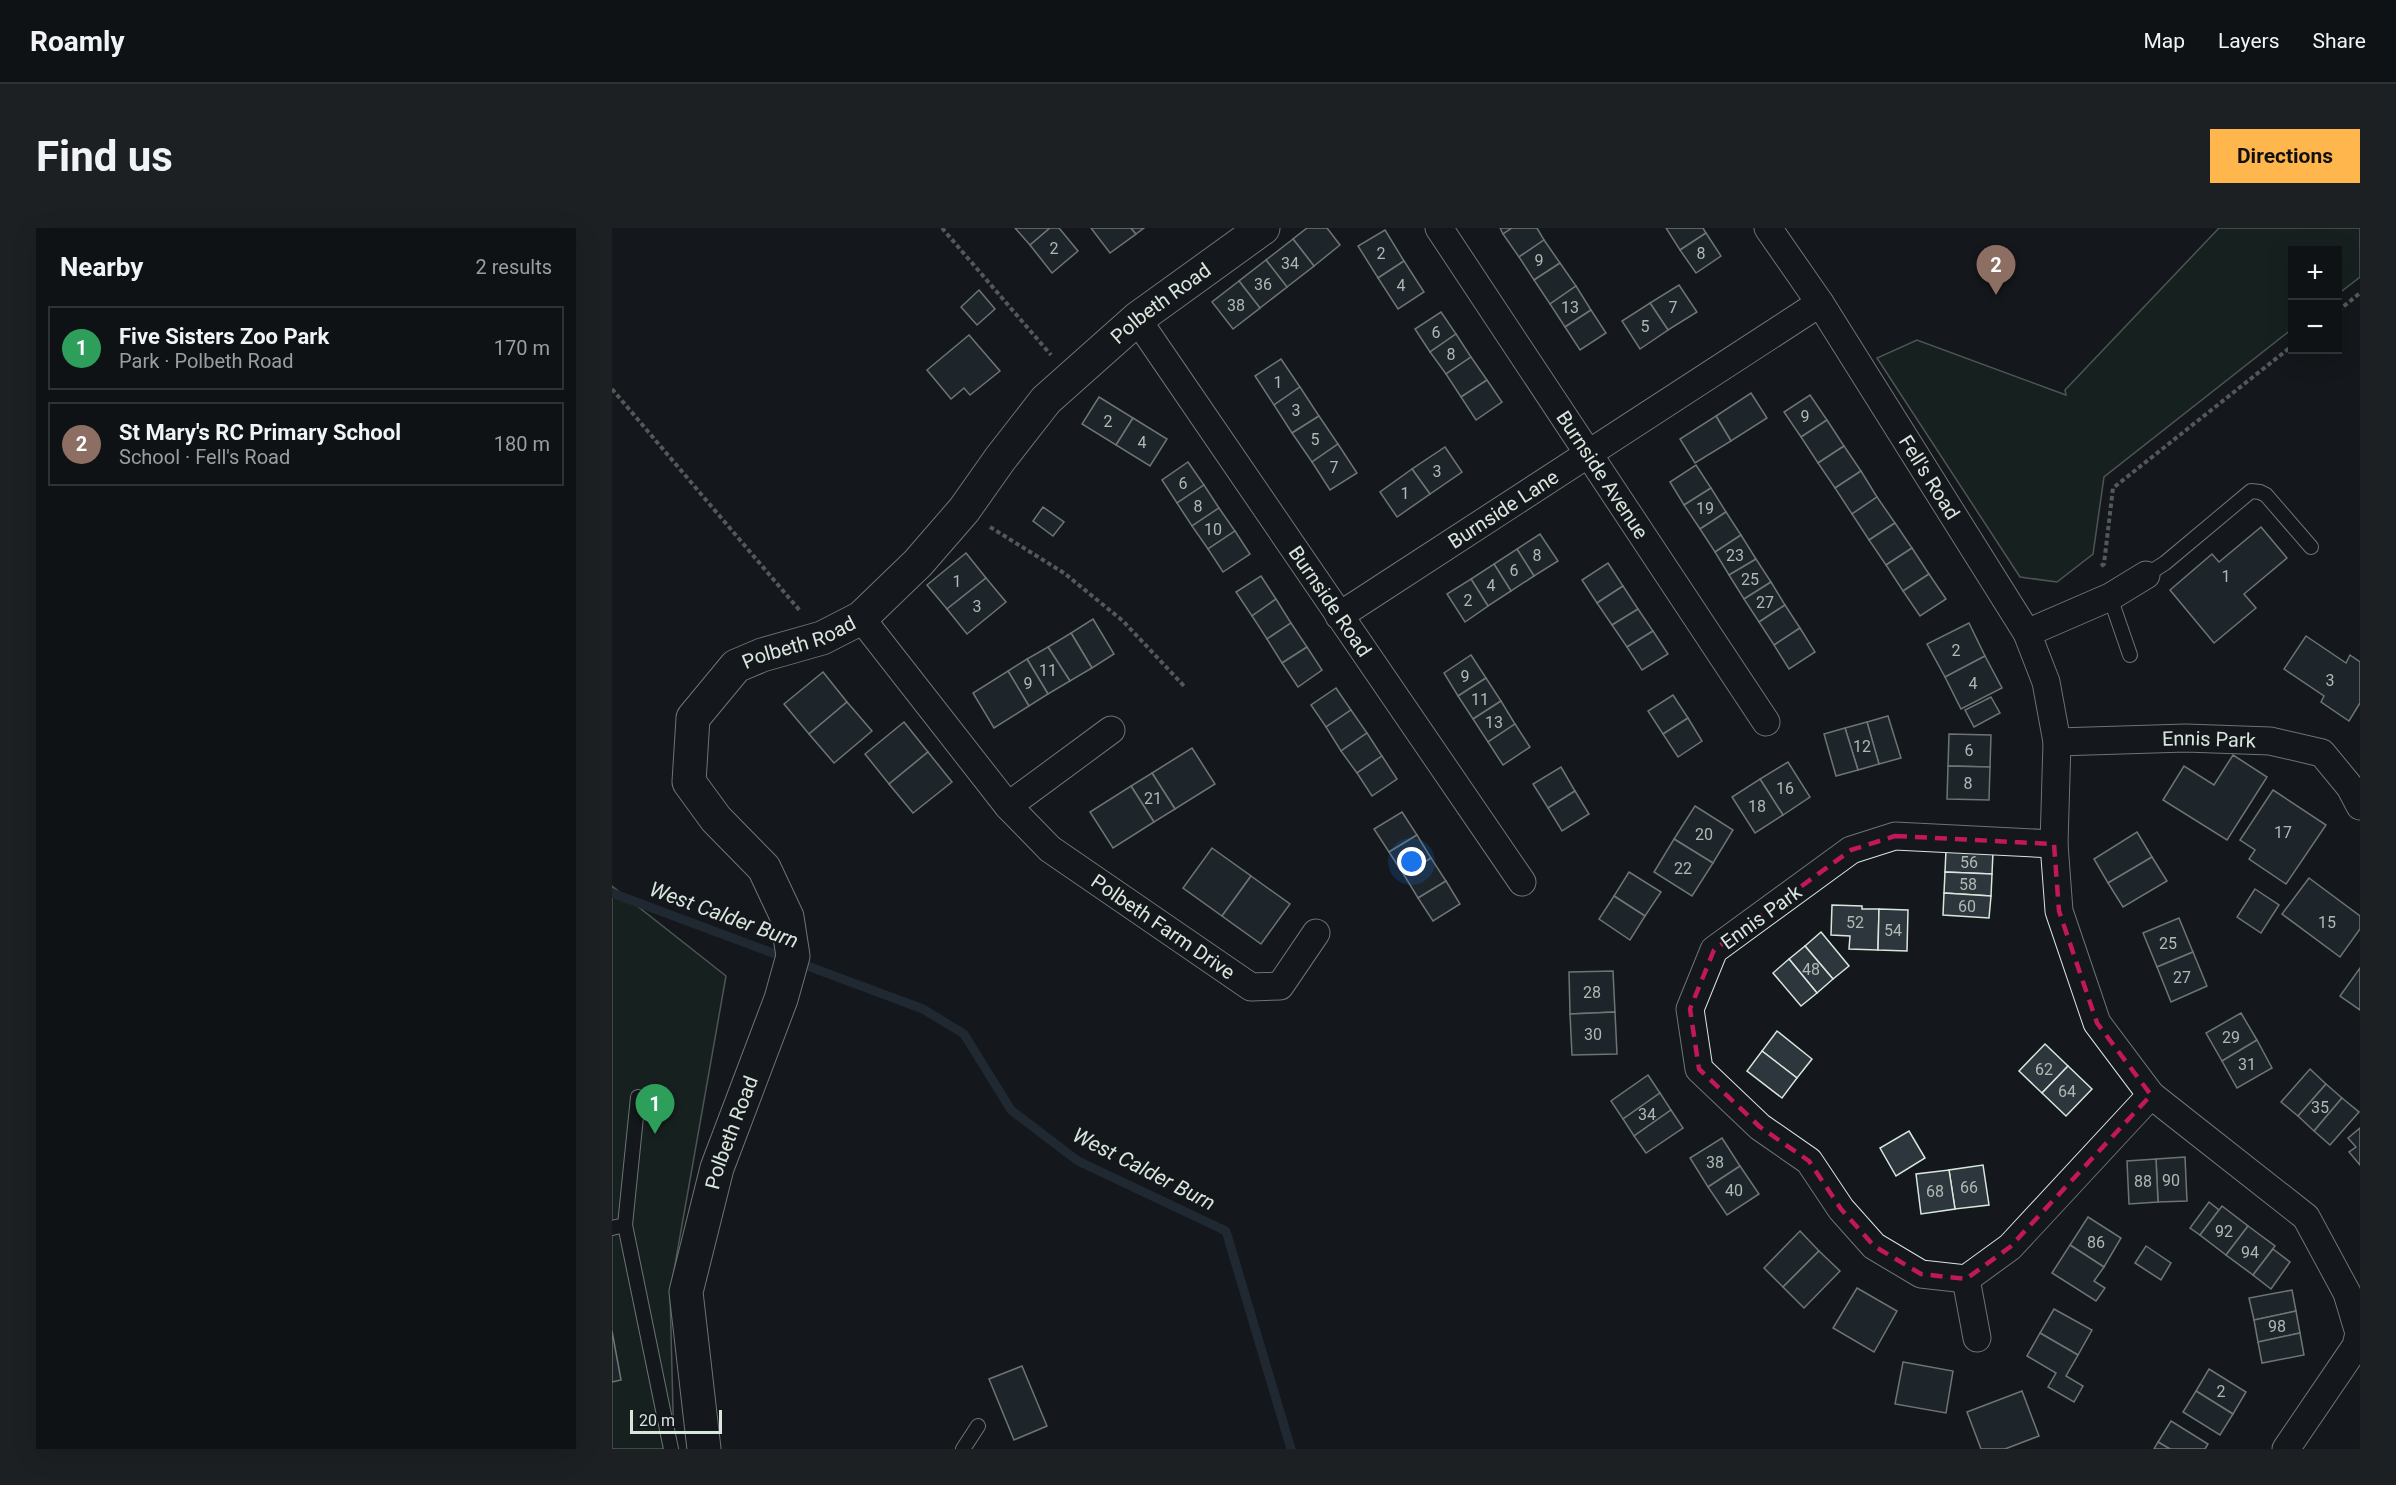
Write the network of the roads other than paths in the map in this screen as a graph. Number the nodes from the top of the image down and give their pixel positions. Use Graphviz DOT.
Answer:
graph roads {
  1 [pos="1263,228"];
  2 [pos="1439,228"];
  3 [pos="1768,228"];
  4 [pos="1820,303"];
  5 [pos="1137,320"];
  6 [pos="1588,454"];
  7 [pos="2311,547"];
  8 [pos="2146,575"];
  9 [pos="2110,597"];
  10 [pos="1339,616"];
  11 [pos="861,618"];
  12 [pos="2027,633"];
  13 [pos="2130,655"];
  14 [pos="1766,722"];
  15 [pos="1111,730"];
  16 [pos="2057,742"];
  17 [pos="1008,806"];
  18 [pos="2360,806"];
  19 [pos="2054,844"];
  20 [pos="1522,882"];
  21 [pos="1316,933"];
  22 [pos="2151,1095"];
  23 [pos="638,1097"];
  24 [pos="619,1226"];
  25 [pos="1966,1279"];
  26 [pos="1977,1338"];
  27 [pos="2358,1346"];
  28 [pos="978,1425"];
  29 [pos="671,1449"];
  30 [pos="704,1449"];
  31 [pos="963,1449"];
  32 [pos="2286,1449"];
  1 -- 5 [label="street, Polbeth Road"];
  2 -- 6 [label="street, Burnside Avenue"];
  3 -- 4 [label="street, Fell's Road"];
  4 -- 6 [label="street, Burnside Lane"];
  4 -- 12 [label="street, Fell's Road"];
  5 -- 10 [label="street, Burnside Road"];
  5 -- 11 [label="street, Polbeth Road"];
  6 -- 10 [label="street, Burnside Lane"];
  6 -- 14 [label="street, Burnside Avenue"];
  7 -- 8 [label="lane"];
  8 -- 9 [label="street"];
  9 -- 12 [label="street"];
  9 -- 13 [label="lane"];
  10 -- 20 [label="street, Burnside Road"];
  11 -- 17 [label="street, Polbeth Farm Drive"];
  11 -- 30 [label="street, Polbeth Road"];
  12 -- 16 [label="street, Fell's Road"];
  15 -- 17 [label="street"];
  16 -- 18 [label="street, Ennis Park"];
  16 -- 19 [label="street"];
  17 -- 21 [label="street, Polbeth Farm Drive"];
  19 -- 22 [label="street"];
  19 -- 25 [label="street, Ennis Park"];
  22 -- 25 [label="street"];
  22 -- 27 [label="street"];
  23 -- 24 [label="lane"];
  24 -- 29 [label="lane"];
  25 -- 26 [label="street"];
  27 -- 32 [label="street"];
  28 -- 31 [label="lane"];
}
